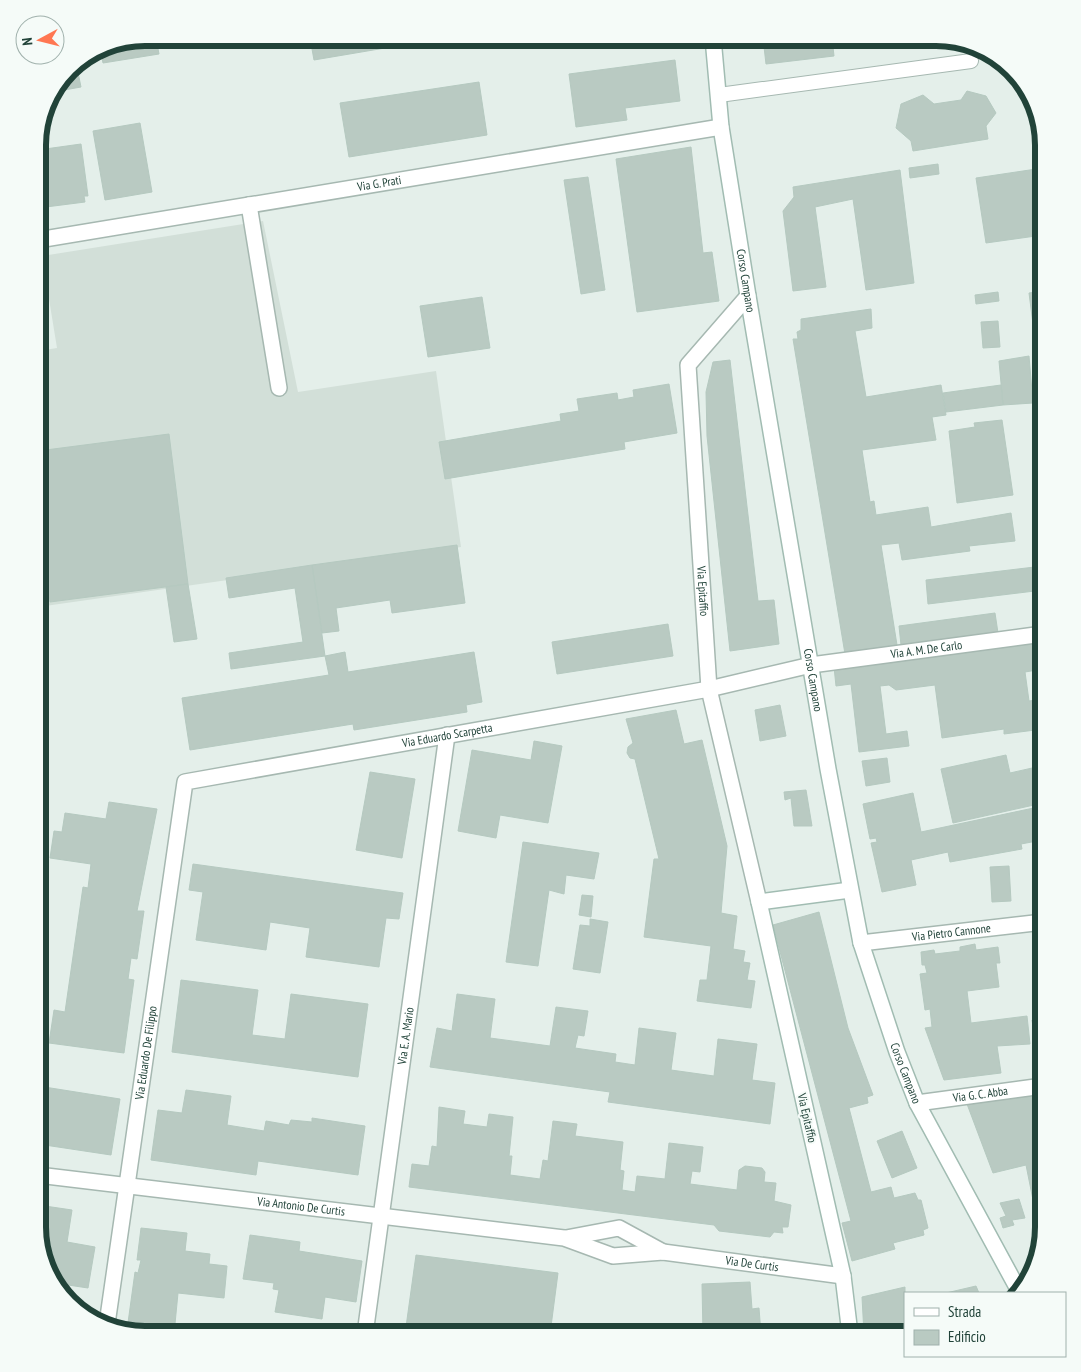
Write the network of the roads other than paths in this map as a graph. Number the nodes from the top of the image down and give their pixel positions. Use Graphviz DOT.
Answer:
graph roads {
  1 [pos="715,46"];
  2 [pos="971,62"];
  3 [pos="718,95"];
  4 [pos="721,127"];
  5 [pos="249,205"];
  6 [pos="46,239"];
  7 [pos="748,296"];
  8 [pos="279,388"];
  9 [pos="1035,635"];
  10 [pos="811,665"];
  11 [pos="709,689"];
  12 [pos="448,735"];
  13 [pos="185,782"];
  14 [pos="850,890"];
  15 [pos="758,902"];
  16 [pos="1035,923"];
  17 [pos="861,943"];
  18 [pos="1035,1087"];
  19 [pos="917,1103"];
  20 [pos="46,1176"];
  21 [pos="127,1186"];
  22 [pos="381,1218"];
  23 [pos="564,1238"];
  24 [pos="663,1252"];
  25 [pos="843,1276"];
  26 [pos="1016,1285"];
  27 [pos="108,1318"];
  28 [pos="366,1326"];
  29 [pos="849,1326"];
  1 -- 3 [label="street, Corso Campano"];
  2 -- 3 [label="lane"];
  3 -- 4 [label="street, Corso Campano"];
  4 -- 5 [label="street, Via G. Prati"];
  4 -- 7 [label="street, Corso Campano"];
  5 -- 6 [label="street, Via G. Prati"];
  5 -- 8 [label="street"];
  7 -- 10 [label="street, Corso Campano"];
  7 -- 11 [label="street, Via Epitaffio"];
  9 -- 10 [label="street, Via A. M. De Carlo"];
  10 -- 11 [label="street, Via A. M. De Carlo"];
  10 -- 14 [label="street, Corso Campano"];
  11 -- 12 [label="street, Via Eduardo Scarpetta"];
  11 -- 15 [label="street, Via Epitaffio"];
  12 -- 13 [label="street, Via Eduardo Scarpetta"];
  12 -- 22 [label="street, Via E. A. Mario"];
  13 -- 21 [label="street, Via Eduardo De Filippo"];
  14 -- 15 [label="street"];
  14 -- 17 [label="street, Corso Campano"];
  15 -- 25 [label="street, Via Epitaffio"];
  16 -- 17 [label="street, Via Pietro Cannone"];
  17 -- 19 [label="street, Corso Campano"];
  18 -- 19 [label="street, Via G. C. Abba"];
  19 -- 26 [label="street, Corso Campano"];
  20 -- 21 [label="street, Via Antonio De Curtis"];
  21 -- 22 [label="street, Via Antonio De Curtis"];
  21 -- 27 [label="street, Via Eduardo De Filippo"];
  22 -- 23 [label="street, Via Antonio De Curtis"];
  22 -- 28 [label="street, Via E. A. Mario"];
  23 -- 24 [label="street, Via De Curtis"];
  23 -- 24 [label="street, Via De Curtis"];
  24 -- 25 [label="street, Via De Curtis"];
  25 -- 29 [label="street, Via Epitaffio"];
}
